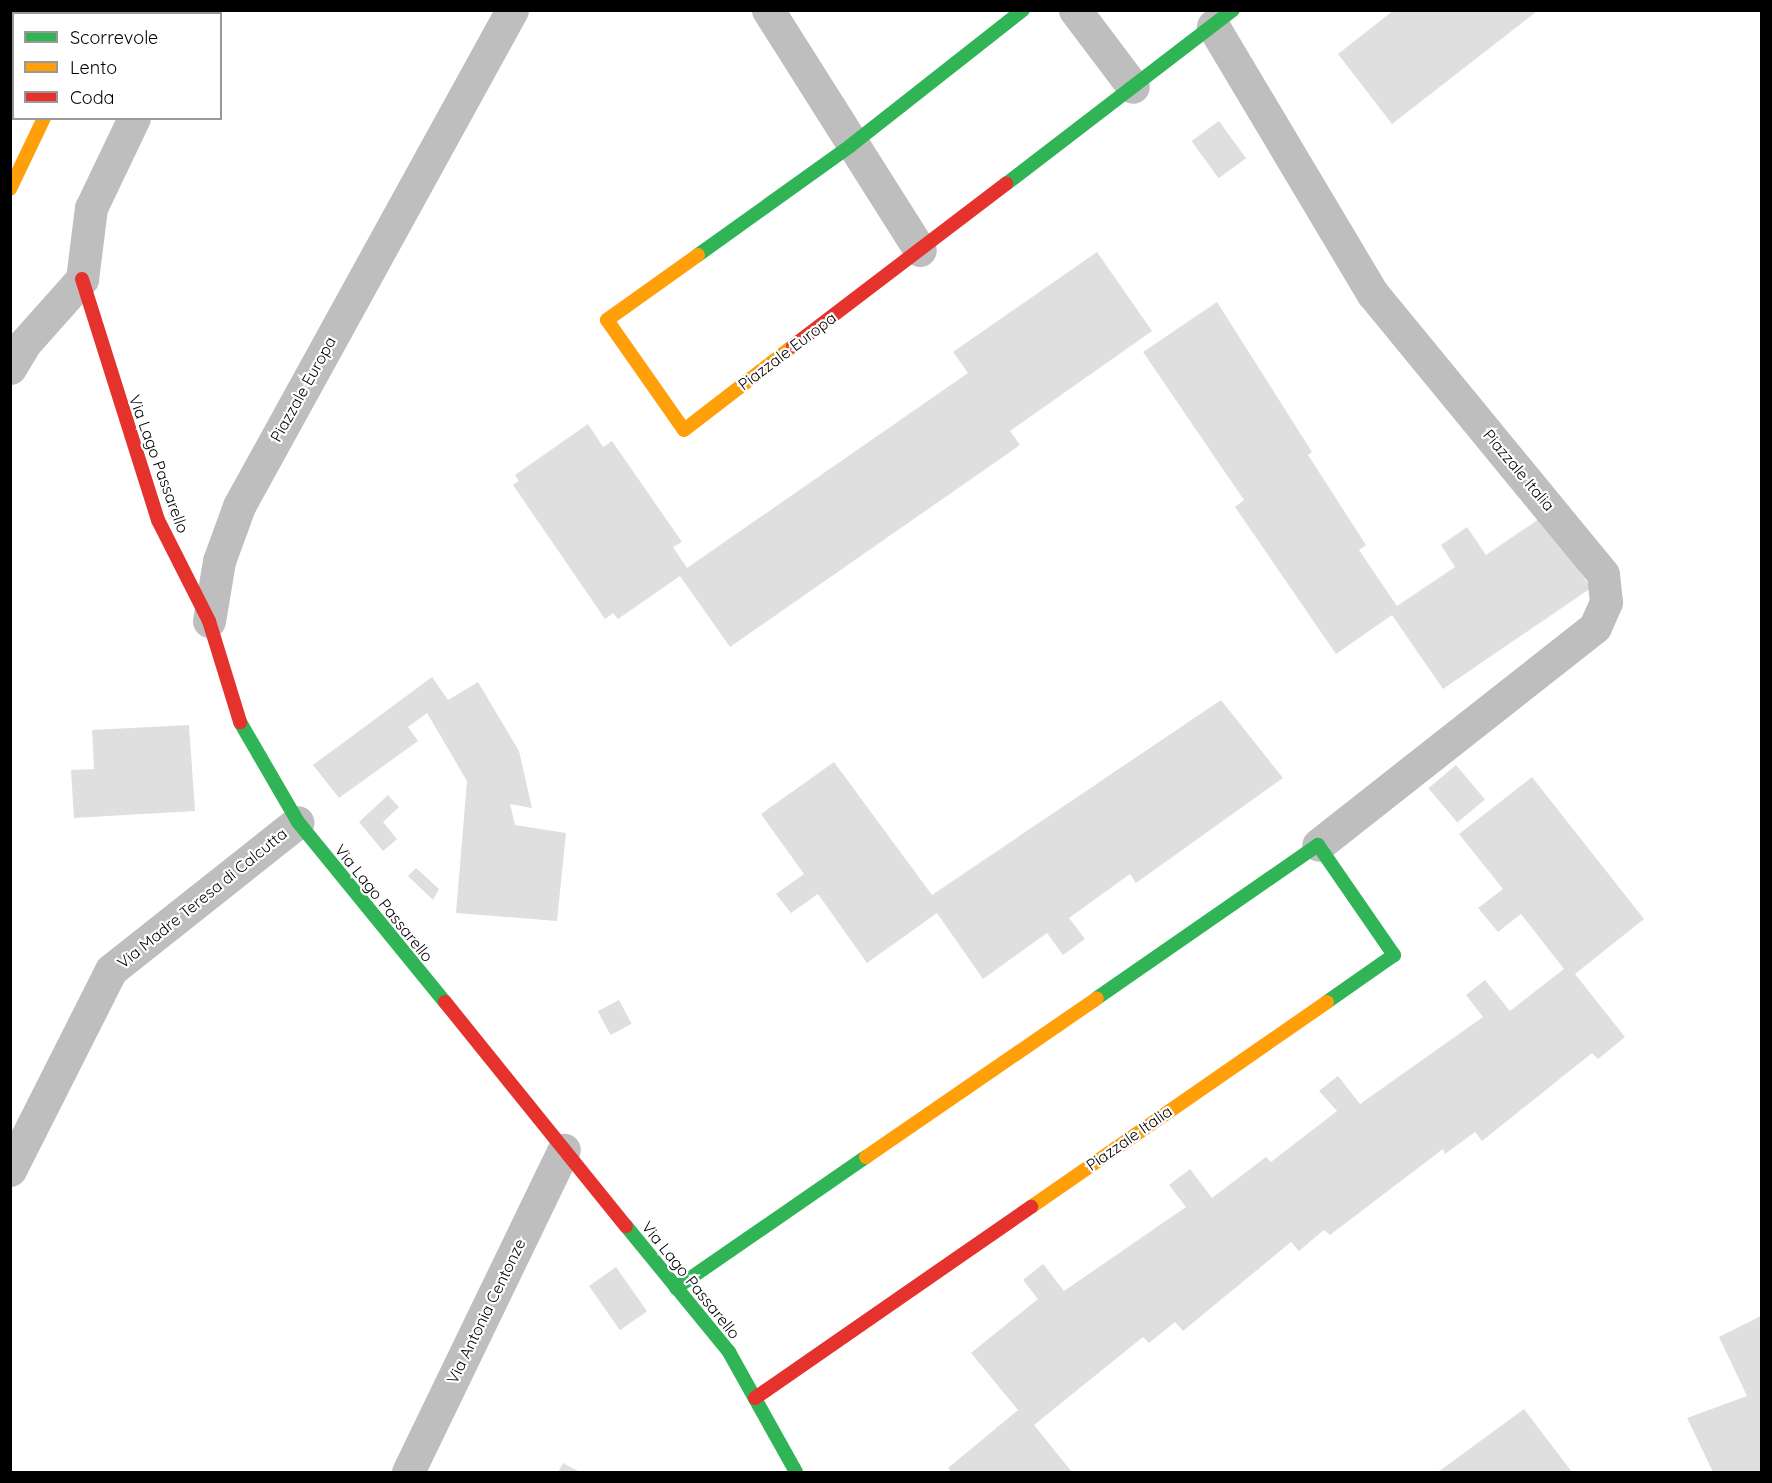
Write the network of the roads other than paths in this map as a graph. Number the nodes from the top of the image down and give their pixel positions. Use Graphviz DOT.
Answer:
graph roads {
  1 [pos="512,10"];
  2 [pos="768,10"];
  3 [pos="1023,10"];
  4 [pos="1075,10"];
  5 [pos="1223,18"];
  6 [pos="1133,87"];
  7 [pos="44,120"];
  8 [pos="133,120"];
  9 [pos="850,146"];
  10 [pos="10,189"];
  11 [pos="920,250"];
  12 [pos="82,279"];
  13 [pos="10,368"];
  14 [pos="209,621"];
  15 [pos="298,822"];
  16 [pos="1318,845"];
  17 [pos="564,1150"];
  18 [pos="10,1170"];
  19 [pos="676,1288"];
  20 [pos="754,1398"];
  21 [pos="408,1473"];
  22 [pos="796,1473"];
  1 -- 14 [label="street, Piazzale Europa"];
  2 -- 9 [label="street"];
  3 -- 9 [label="street, Piazzale Europa"];
  4 -- 6 [label="street"];
  5 -- 6 [label="street, Piazzale Europa"];
  5 -- 16 [label="street, Piazzale Italia"];
  6 -- 11 [label="street, Piazzale Europa"];
  7 -- 10 [label="street"];
  8 -- 12 [label="street"];
  9 -- 11 [label="street"];
  9 -- 11 [label="street, Piazzale Europa"];
  12 -- 13 [label="street"];
  12 -- 14 [label="street, Via Lago Passarello"];
  14 -- 15 [label="street, Via Lago Passarello"];
  15 -- 17 [label="street, Via Lago Passarello"];
  15 -- 18 [label="street, Via Madre Teresa di Calcutta"];
  16 -- 19 [label="street, Piazzale Italia"];
  16 -- 20 [label="street, Piazzale Italia"];
  17 -- 19 [label="street, Via Lago Passarello"];
  17 -- 21 [label="street, Via Antonia Centonze"];
  19 -- 20 [label="street, Via Lago Passarello"];
  20 -- 22 [label="street, Via Lago Passarello"];
}
